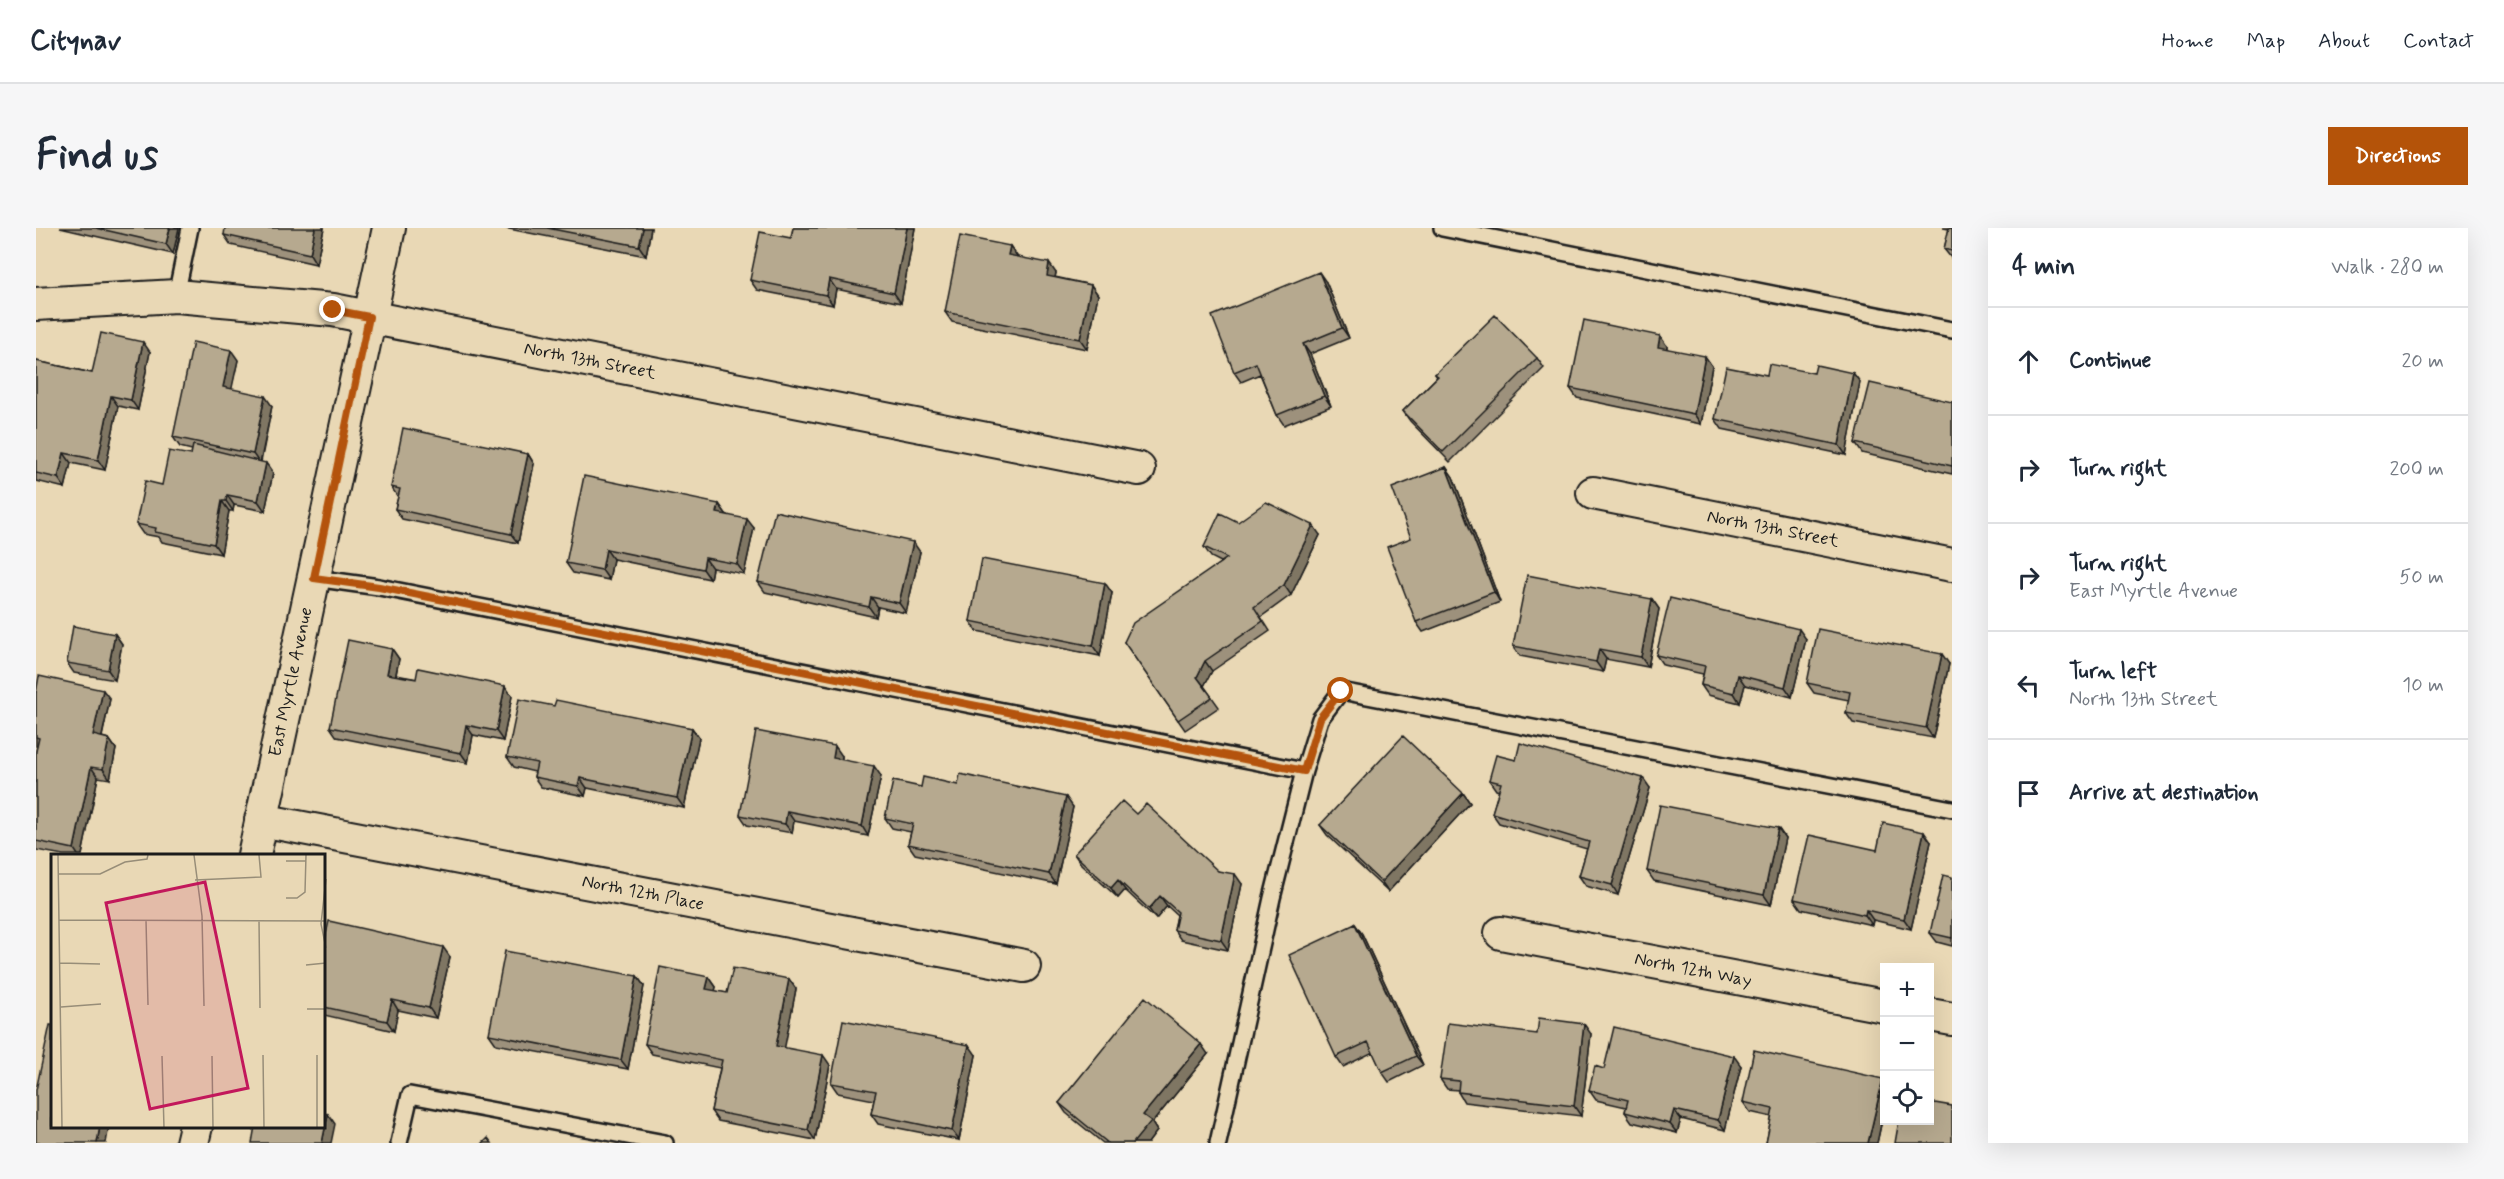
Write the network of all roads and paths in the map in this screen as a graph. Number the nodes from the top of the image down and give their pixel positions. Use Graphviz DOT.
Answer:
graph roads {
  1 [pos="190,228"];
  2 [pos="389,228"];
  3 [pos="1442,228"];
  4 [pos="176,296"];
  5 [pos="36,303"];
  6 [pos="369,317"];
  7 [pos="1952,330"];
  8 [pos="1139,469"];
  9 [pos="1593,493"];
  10 [pos="1952,565"];
  11 [pos="314,578"];
  12 [pos="1304,771"];
  13 [pos="1952,808"];
  14 [pos="261,820"];
  15 [pos="254,854"];
  16 [pos="1501,933"];
  17 [pos="1024,966"];
  18 [pos="1880,1005"];
  19 [pos="1934,1016"];
  20 [pos="1952,1019"];
  21 [pos="196,1128"];
  22 [pos="192,1143"];
  23 [pos="399,1143"];
  24 [pos="665,1143"];
  25 [pos="1218,1143"];
  1 -- 4 [label="lane"];
  2 -- 6 [label="street, East Myrtle Avenue"];
  3 -- 7 [label="lane"];
  4 -- 5 [label="street, North 13th Street"];
  4 -- 6 [label="street, North 13th Street"];
  6 -- 8 [label="street, North 13th Street"];
  6 -- 11 [label="street, East Myrtle Avenue"];
  9 -- 10 [label="street, North 13th Street"];
  11 -- 12 [label="lane"];
  11 -- 14 [label="street, East Myrtle Avenue"];
  12 -- 13 [label="lane"];
  12 -- 25 [label="lane"];
  14 -- 15 [label="street, East Myrtle Avenue"];
  14 -- 17 [label="street, North 12th Place"];
  16 -- 18 [label="street, North 12th Way"];
  19 -- 20 [label="street"];
  21 -- 22 [label="street"];
  23 -- 24 [label="lane"];
}
